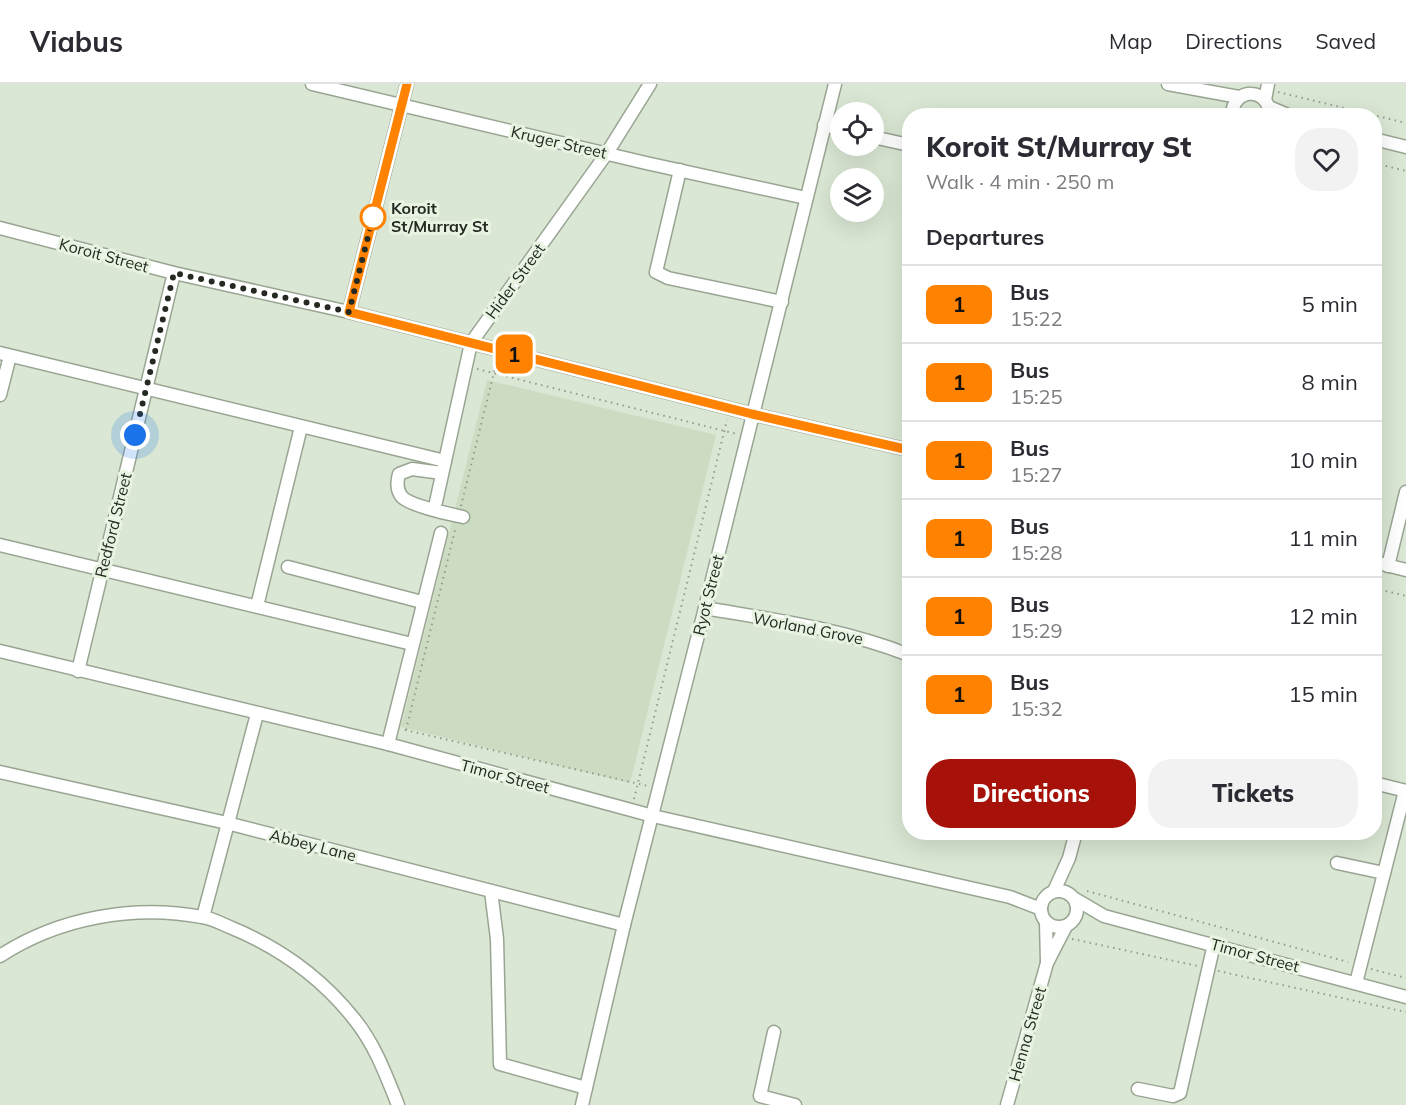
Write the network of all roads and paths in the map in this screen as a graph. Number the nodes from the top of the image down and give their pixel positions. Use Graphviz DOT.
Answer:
graph roads {
  1 [pos="312,84"];
  2 [pos="407,84"];
  3 [pos="650,84"];
  4 [pos="835,84"];
  5 [pos="1168,84"];
  6 [pos="1192,90"];
  7 [pos="1245,92"];
  8 [pos="1268,99"];
  9 [pos="401,105"];
  10 [pos="1225,108"];
  11 [pos="1235,108"];
  12 [pos="1320,108"];
  13 [pos="1382,119"];
  14 [pos="1406,123"];
  15 [pos="824,126"];
  16 [pos="830,127"];
  17 [pos="884,139"];
  18 [pos="1382,141"];
  19 [pos="902,143"];
  20 [pos="1406,147"];
  21 [pos="607,153"];
  22 [pos="1382,165"];
  23 [pos="680,170"];
  24 [pos="1406,171"];
  25 [pos="806,198"];
  26 [pos="0,228"];
  27 [pos="174,273"];
  28 [pos="782,302"];
  29 [pos="349,312"];
  30 [pos="471,343"];
  31 [pos="500,350"];
  32 [pos="5,355"];
  33 [pos="466,366"];
  34 [pos="494,373"];
  35 [pos="146,390"];
  36 [pos="0,395"];
  37 [pos="730,408"];
  38 [pos="752,414"];
  39 [pos="301,427"];
  40 [pos="724,431"];
  41 [pos="747,436"];
  42 [pos="902,448"];
  43 [pos="444,467"];
  44 [pos="1406,492"];
  45 [pos="436,502"];
  46 [pos="461,517"];
  47 [pos="441,532"];
  48 [pos="0,545"];
  49 [pos="1382,564"];
  50 [pos="1388,566"];
  51 [pos="288,567"];
  52 [pos="102,570"];
  53 [pos="1406,570"];
  54 [pos="1382,590"];
  55 [pos="1406,596"];
  56 [pos="422,602"];
  57 [pos="256,606"];
  58 [pos="705,608"];
  59 [pos="412,644"];
  60 [pos="0,651"];
  61 [pos="902,652"];
  62 [pos="78,671"];
  63 [pos="257,714"];
  64 [pos="392,727"];
  65 [pos="406,730"];
  66 [pos="388,744"];
  67 [pos="0,772"];
  68 [pos="638,784"];
  69 [pos="1382,785"];
  70 [pos="660,789"];
  71 [pos="1406,791"];
  72 [pos="632,811"];
  73 [pos="653,816"];
  74 [pos="227,823"];
  75 [pos="1074,840"];
  76 [pos="1069,858"];
  77 [pos="1337,863"];
  78 [pos="1384,873"];
  79 [pos="491,891"];
  80 [pos="1072,893"];
  81 [pos="1050,894"];
  82 [pos="1010,897"];
  83 [pos="1041,909"];
  84 [pos="1104,915"];
  85 [pos="203,917"];
  86 [pos="1046,922"];
  87 [pos="624,925"];
  88 [pos="1067,927"];
  89 [pos="1214,944"];
  90 [pos="0,956"];
  91 [pos="1047,963"];
  92 [pos="1361,966"];
  93 [pos="1208,968"];
  94 [pos="1406,978"];
  95 [pos="1356,983"];
  96 [pos="1406,997"];
  97 [pos="1406,1012"];
  98 [pos="774,1032"];
  99 [pos="586,1088"];
  100 [pos="1138,1089"];
  101 [pos="398,1105"];
  102 [pos="582,1105"];
  103 [pos="795,1105"];
  104 [pos="1007,1105"];
  1 -- 9 [label="street, Kruger Street"];
  2 -- 9 [label="street"];
  3 -- 21 [label="street, Hider Street"];
  4 -- 15 [label="street, Ryot Street"];
  5 -- 6 [label="street"];
  6 -- 7 [label="street"];
  6 -- 10 [label="street"];
  7 -- 8 [label="street"];
  7 -- 11 [label="street"];
  8 -- 12 [label="path"];
  9 -- 21 [label="street, Kruger Street"];
  9 -- 29 [label="street"];
  13 -- 14 [label="path"];
  15 -- 16 [label="street"];
  15 -- 25 [label="street, Ryot Street"];
  17 -- 19 [label="street"];
  18 -- 20 [label="street"];
  21 -- 23 [label="street, Kruger Street"];
  21 -- 30 [label="street, Hider Street"];
  22 -- 24 [label="path"];
  23 -- 25 [label="street, Kruger Street"];
  23 -- 28 [label="street"];
  25 -- 28 [label="street, Ryot Street"];
  26 -- 27 [label="street, Koroit Street"];
  27 -- 29 [label="street, Koroit Street"];
  27 -- 35 [label="street, Redford Street"];
  28 -- 38 [label="street, Ryot Street"];
  29 -- 30 [label="street, Koroit Street"];
  30 -- 31 [label="street, Koroit Street"];
  30 -- 33 [label="street, Hider Street"];
  31 -- 34 [label="path"];
  31 -- 37 [label="street, Koroit Street"];
  32 -- 35 [label="street"];
  32 -- 36 [label="street"];
  33 -- 34 [label="path"];
  33 -- 43 [label="street, Hider Street"];
  34 -- 40 [label="path"];
  34 -- 46 [label="path"];
  35 -- 39 [label="street"];
  35 -- 52 [label="street, Redford Street"];
  37 -- 38 [label="street, Koroit Street"];
  37 -- 40 [label="path"];
  38 -- 41 [label="street, Ryot Street"];
  38 -- 42 [label="street, Koroit Street"];
  39 -- 43 [label="street"];
  39 -- 57 [label="street"];
  40 -- 41 [label="path"];
  40 -- 68 [label="path"];
  41 -- 58 [label="street, Ryot Street"];
  43 -- 45 [label="street, Hider Street"];
  43 -- 46 [label="street"];
  44 -- 50 [label="street"];
  46 -- 65 [label="path"];
  47 -- 56 [label="street"];
  48 -- 52 [label="street"];
  49 -- 50 [label="street"];
  50 -- 53 [label="street"];
  51 -- 56 [label="street"];
  52 -- 57 [label="street"];
  52 -- 62 [label="street, Redford Street"];
  54 -- 55 [label="path"];
  56 -- 59 [label="street"];
  57 -- 59 [label="street"];
  58 -- 61 [label="street, Worland Grove"];
  58 -- 70 [label="street, Ryot Street"];
  59 -- 64 [label="street"];
  60 -- 62 [label="street, Timor Street"];
  62 -- 63 [label="street, Timor Street"];
  63 -- 66 [label="street, Timor Street"];
  63 -- 74 [label="street"];
  64 -- 65 [label="path"];
  64 -- 66 [label="street"];
  65 -- 68 [label="path"];
  66 -- 72 [label="street, Timor Street"];
  67 -- 74 [label="street, Abbey Lane"];
  68 -- 70 [label="path"];
  68 -- 72 [label="path"];
  69 -- 71 [label="street"];
  70 -- 73 [label="street, Ryot Street"];
  71 -- 78 [label="street"];
  72 -- 73 [label="street, Timor Street"];
  73 -- 82 [label="street, Timor Street"];
  73 -- 87 [label="street, Ryot Street"];
  74 -- 79 [label="street, Abbey Lane"];
  74 -- 85 [label="street"];
  75 -- 76 [label="street"];
  76 -- 80 [label="street"];
  76 -- 81 [label="street"];
  77 -- 78 [label="street"];
  78 -- 92 [label="street"];
  79 -- 87 [label="street, Abbey Lane"];
  79 -- 99 [label="street"];
  80 -- 81 [label="street"];
  80 -- 84 [label="street, Timor Street"];
  80 -- 88 [label="street"];
  80 -- 92 [label="path"];
  81 -- 82 [label="street, Timor Street"];
  81 -- 83 [label="street"];
  82 -- 83 [label="street, Timor Street"];
  83 -- 86 [label="street"];
  84 -- 88 [label="street, Timor Street"];
  84 -- 89 [label="street, Timor Street"];
  85 -- 90 [label="street"];
  85 -- 101 [label="street"];
  86 -- 88 [label="street"];
  86 -- 91 [label="street, Henna Street"];
  87 -- 99 [label="street, Ryot Street"];
  88 -- 91 [label="street, Henna Street"];
  88 -- 93 [label="path"];
  89 -- 93 [label="street"];
  89 -- 95 [label="street, Timor Street"];
  91 -- 104 [label="street, Henna Street"];
  92 -- 94 [label="path"];
  92 -- 95 [label="street"];
  93 -- 97 [label="path"];
  93 -- 100 [label="street"];
  95 -- 96 [label="street, Timor Street"];
  98 -- 103 [label="street"];
  99 -- 102 [label="street, Ryot Street"];
}
